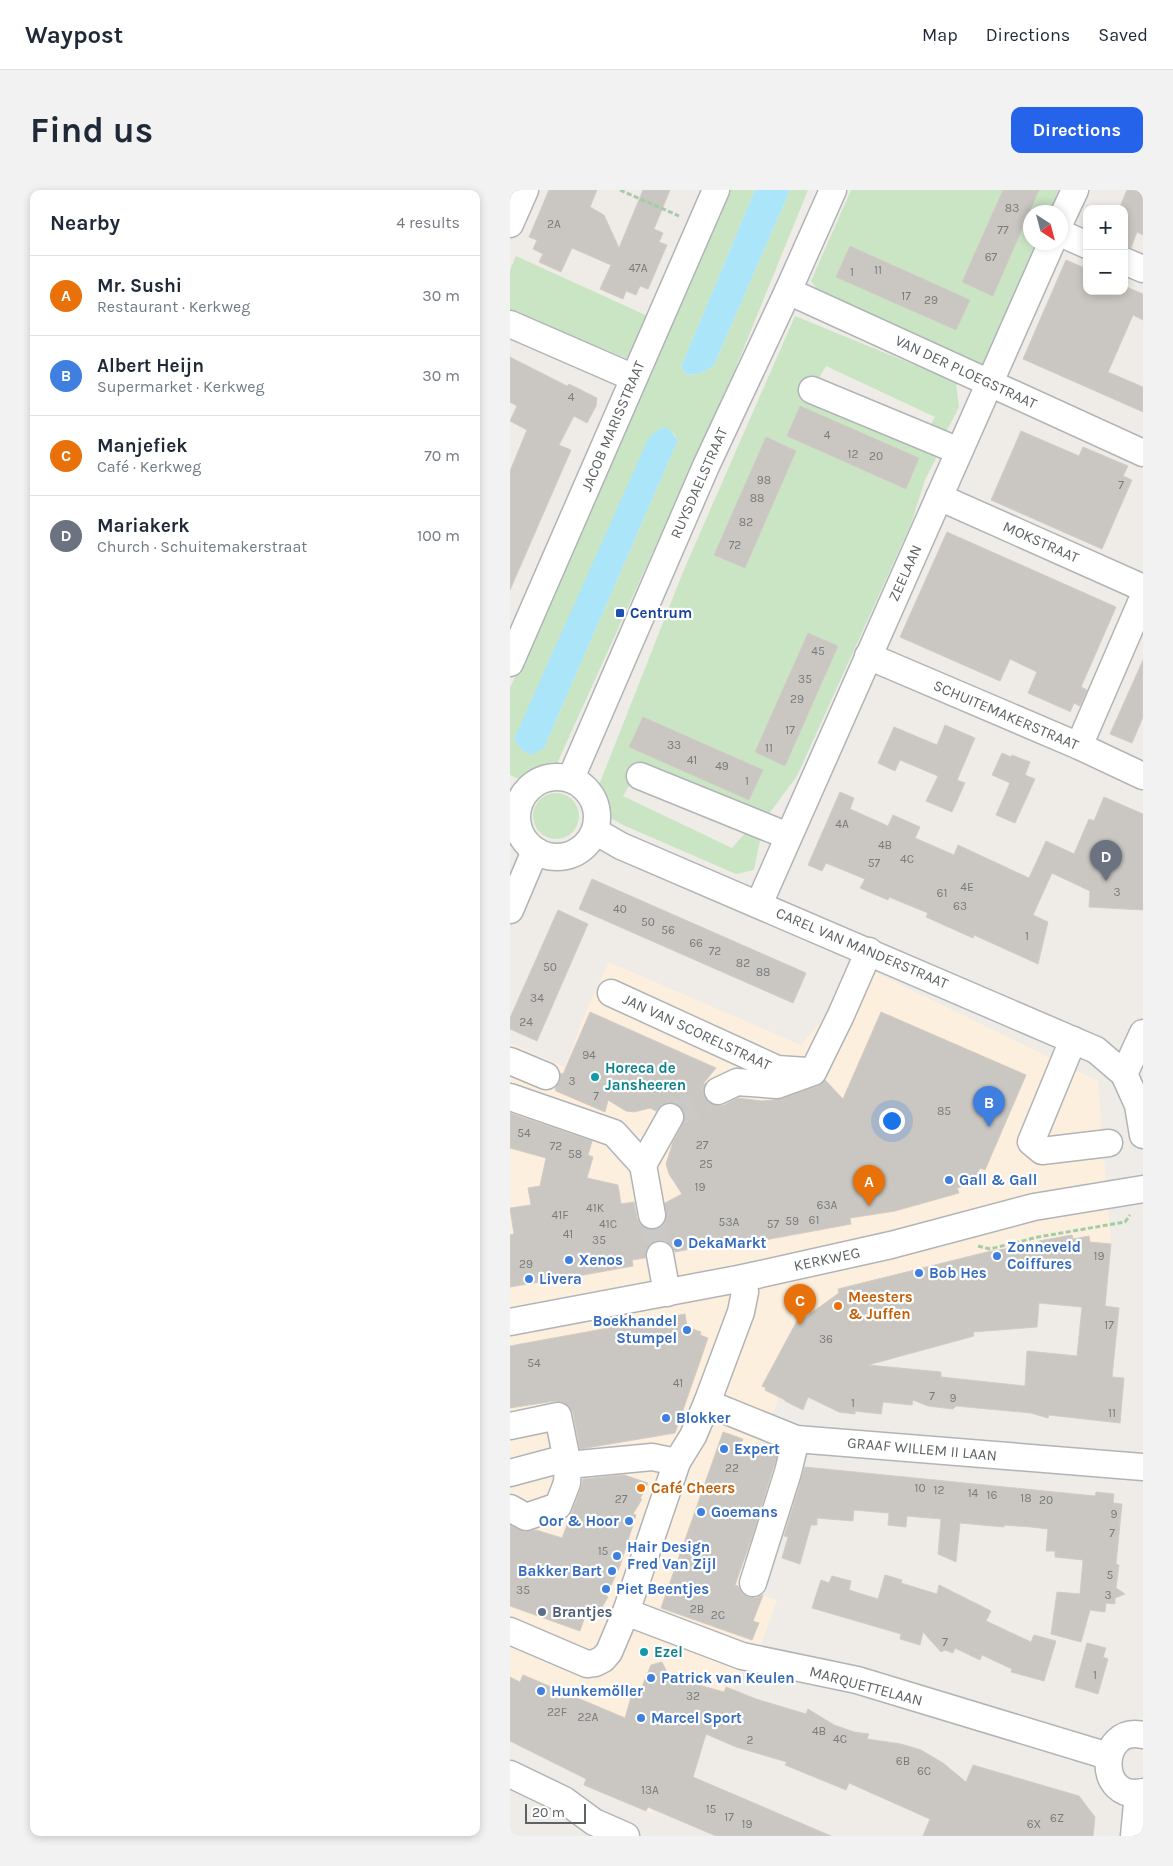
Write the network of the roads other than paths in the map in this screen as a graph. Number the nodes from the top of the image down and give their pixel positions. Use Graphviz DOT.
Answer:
graph roads {
  1 [pos="525,190"];
  2 [pos="716,190"];
  3 [pos="833,190"];
  4 [pos="1075,190"];
  5 [pos="1068,205"];
  6 [pos="510,224"];
  7 [pos="1068,236"];
  8 [pos="1083,242"];
  9 [pos="1048,250"];
  10 [pos="1128,262"];
  11 [pos="1143,268"];
  12 [pos="788,291"];
  13 [pos="510,324"];
  14 [pos="634,378"];
  15 [pos="989,383"];
  16 [pos="812,390"];
  17 [pos="959,452"];
  18 [pos="1143,453"];
  19 [pos="939,497"];
  20 [pos="1143,588"];
  21 [pos="1143,598"];
  22 [pos="868,656"];
  23 [pos="510,663"];
  24 [pos="1079,746"];
  25 [pos="640,776"];
  26 [pos="1143,776"];
  27 [pos="571,778"];
  28 [pos="515,798"];
  29 [pos="595,831"];
  30 [pos="788,836"];
  31 [pos="535,851"];
  32 [pos="759,904"];
  33 [pos="510,910"];
  34 [pos="868,951"];
  35 [pos="611,993"];
  36 [pos="1143,1033"];
  37 [pos="1073,1040"];
  38 [pos="510,1061"];
  39 [pos="813,1072"];
  40 [pos="1124,1074"];
  41 [pos="546,1076"];
  42 [pos="718,1091"];
  43 [pos="510,1097"];
  44 [pos="670,1118"];
  45 [pos="1143,1135"];
  46 [pos="1110,1143"];
  47 [pos="643,1165"];
  48 [pos="1143,1190"];
  49 [pos="652,1215"];
  50 [pos="660,1255"];
  51 [pos="743,1278"];
  52 [pos="667,1293"];
  53 [pos="510,1322"];
  54 [pos="707,1403"];
  55 [pos="510,1426"];
  56 [pos="796,1438"];
  57 [pos="567,1462"];
  58 [pos="677,1462"];
  59 [pos="1143,1467"];
  60 [pos="510,1473"];
  61 [pos="510,1508"];
  62 [pos="752,1583"];
  63 [pos="626,1612"];
  64 [pos="510,1631"];
  65 [pos="1142,1730"];
  66 [pos="1108,1756"];
  67 [pos="510,1774"];
  68 [pos="1140,1792"];
  69 [pos="626,1836"];
  70 [pos="1134,1836"];
  1 -- 6 [label="street"];
  2 -- 14 [label="street, JACOB MARISSTRAAT"];
  3 -- 12 [label="street, RUYSDAELSTRAAT"];
  4 -- 5 [label="street"];
  7 -- 8 [label="street"];
  9 -- 15 [label="street, ZEELAAN"];
  10 -- 11 [label="street"];
  12 -- 15 [label="street, VAN DER PLOEGSTRAAT"];
  12 -- 27 [label="street, RUYSDAELSTRAAT"];
  13 -- 14 [label="street"];
  14 -- 23 [label="street, JACOB MARISSTRAAT"];
  15 -- 17 [label="street, ZEELAAN"];
  15 -- 18 [label="street, VAN DER PLOEGSTRAAT"];
  16 -- 17 [label="street"];
  17 -- 19 [label="street, ZEELAAN"];
  19 -- 20 [label="street, MOKSTRAAT"];
  19 -- 22 [label="street, ZEELAAN"];
  21 -- 24 [label="street"];
  22 -- 24 [label="street, SCHUITEMAKERSTRAAT"];
  22 -- 30 [label="street, ZEELAAN"];
  24 -- 26 [label="street, SCHUITEMAKERSTRAAT"];
  25 -- 30 [label="street"];
  27 -- 28 [label="street"];
  27 -- 29 [label="street"];
  28 -- 31 [label="street"];
  29 -- 31 [label="street"];
  29 -- 32 [label="street, CAREL VAN MANDERSTRAAT"];
  30 -- 32 [label="street, ZEELAAN"];
  31 -- 33 [label="street"];
  32 -- 34 [label="street, CAREL VAN MANDERSTRAAT"];
  34 -- 37 [label="street, CAREL VAN MANDERSTRAAT"];
  34 -- 39 [label="street"];
  35 -- 39 [label="street, JAN VAN SCORELSTRAAT"];
  36 -- 40 [label="street"];
  37 -- 40 [label="street, CAREL VAN MANDERSTRAAT"];
  37 -- 46 [label="street"];
  38 -- 41 [label="street"];
  39 -- 42 [label="street, JAN VAN SCORELSTRAAT"];
  40 -- 45 [label="street"];
  43 -- 47 [label="street"];
  44 -- 47 [label="street"];
  47 -- 49 [label="street"];
  48 -- 51 [label="street, KERKWEG"];
  50 -- 52 [label="street"];
  51 -- 52 [label="street, KERKWEG"];
  51 -- 54 [label="street"];
  52 -- 53 [label="street, KERKWEG"];
  54 -- 56 [label="street, GRAAF WILLEM II LAAN"];
  54 -- 58 [label="street"];
  55 -- 57 [label="street"];
  56 -- 59 [label="street, GRAAF WILLEM II LAAN"];
  56 -- 62 [label="street"];
  57 -- 58 [label="street"];
  57 -- 60 [label="street"];
  57 -- 61 [label="street"];
  58 -- 63 [label="street"];
  63 -- 64 [label="street"];
  63 -- 66 [label="street, MARQUETTELAAN"];
  65 -- 66 [label="street"];
  66 -- 68 [label="street"];
  67 -- 69 [label="street"];
  68 -- 70 [label="street"];
}
